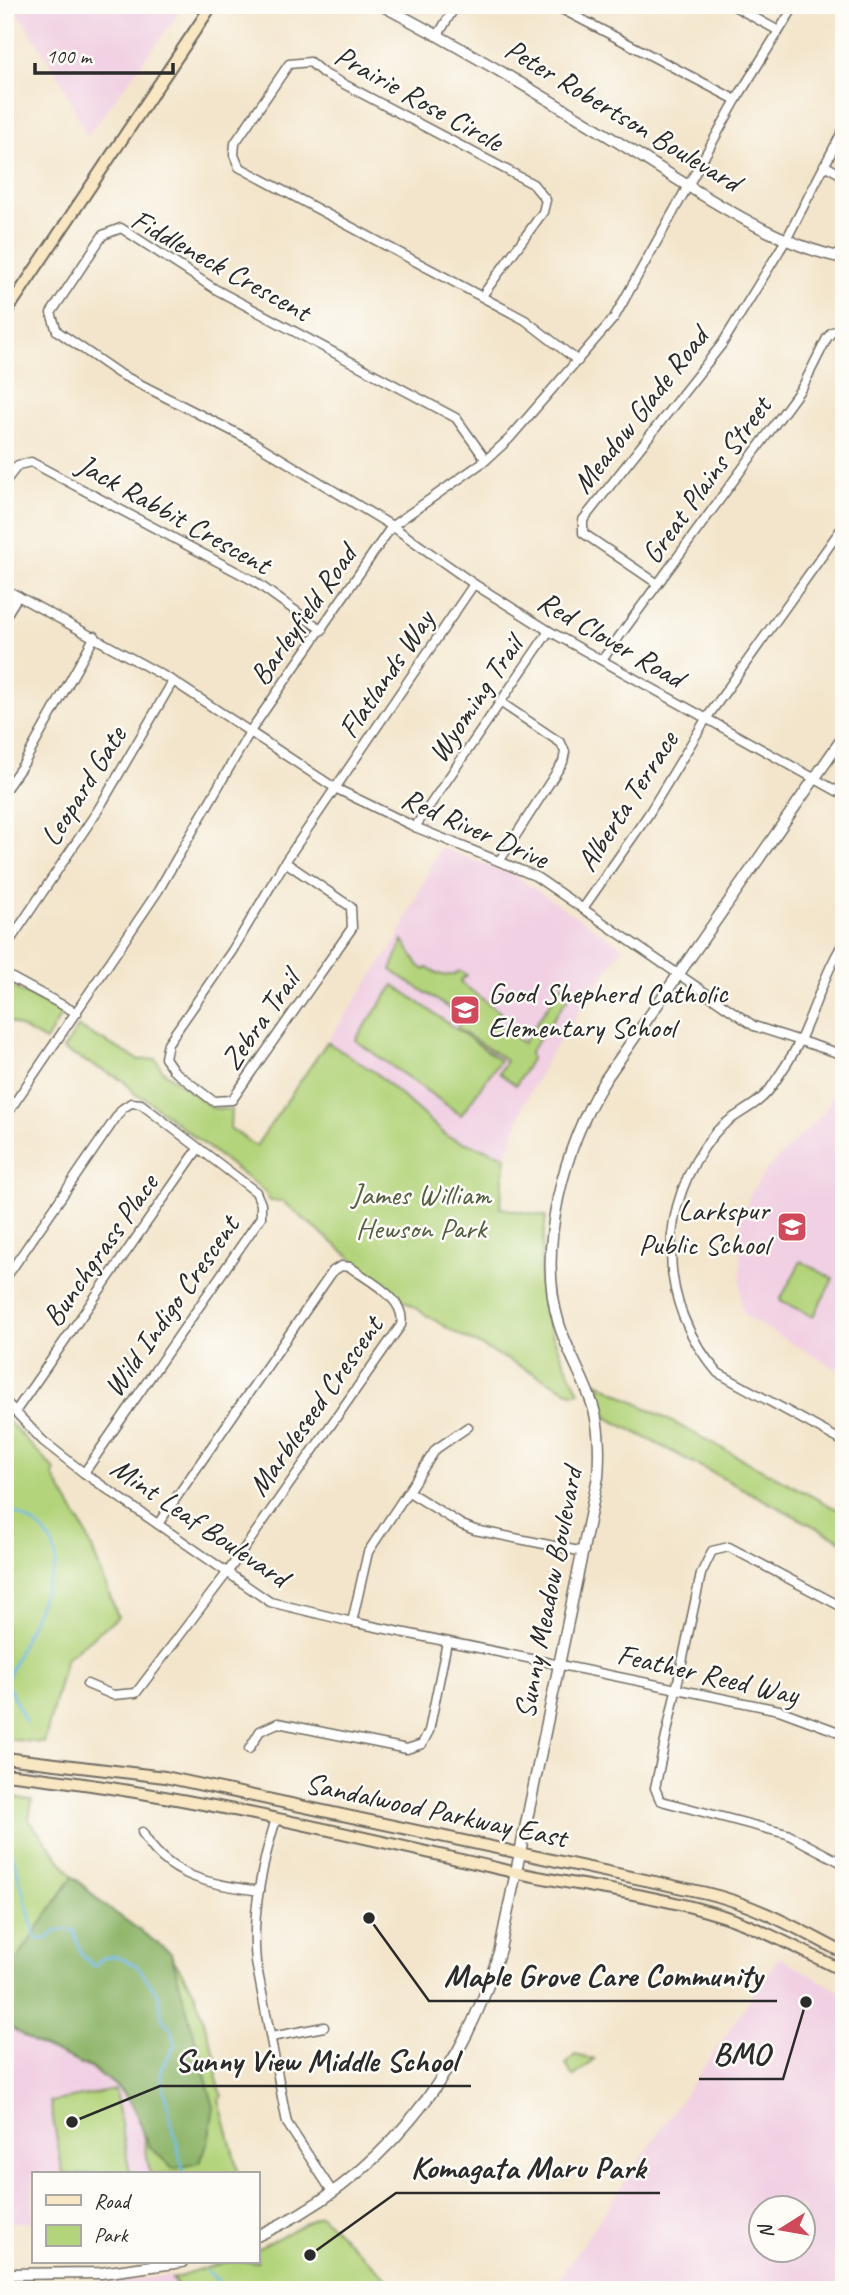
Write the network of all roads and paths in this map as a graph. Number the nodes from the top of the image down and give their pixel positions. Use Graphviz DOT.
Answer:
graph roads {
  1 [pos="212,5"];
  2 [pos="381,5"];
  3 [pos="456,5"];
  4 [pos="554,5"];
  5 [pos="732,5"];
  6 [pos="795,5"];
  7 [pos="777,30"];
  8 [pos="438,35"];
  9 [pos="736,100"];
  10 [pos="844,128"];
  11 [pos="5,129"];
  12 [pos="5,144"];
  13 [pos="824,165"];
  14 [pos="844,176"];
  15 [pos="688,186"];
  16 [pos="786,240"];
  17 [pos="844,258"];
  18 [pos="482,296"];
  19 [pos="5,314"];
  20 [pos="844,329"];
  21 [pos="578,361"];
  22 [pos="486,460"];
  23 [pos="5,482"];
  24 [pos="392,526"];
  25 [pos="844,526"];
  26 [pos="474,584"];
  27 [pos="658,584"];
  28 [pos="5,589"];
  29 [pos="18,596"];
  30 [pos="5,617"];
  31 [pos="322,630"];
  32 [pos="549,631"];
  33 [pos="95,636"];
  34 [pos="602,660"];
  35 [pos="173,681"];
  36 [pos="500,702"];
  37 [pos="706,719"];
  38 [pos="251,730"];
  39 [pos="844,736"];
  40 [pos="815,777"];
  41 [pos="335,788"];
  42 [pos="5,790"];
  43 [pos="844,795"];
  44 [pos="415,827"];
  45 [pos="500,860"];
  46 [pos="285,862"];
  47 [pos="584,907"];
  48 [pos="844,942"];
  49 [pos="5,948"];
  50 [pos="5,974"];
  51 [pos="678,974"];
  52 [pos="77,1013"];
  53 [pos="799,1043"];
  54 [pos="844,1055"];
  55 [pos="5,1117"];
  56 [pos="198,1149"];
  57 [pos="5,1279"];
  58 [pos="5,1401"];
  59 [pos="15,1412"];
  60 [pos="468,1427"];
  61 [pos="844,1442"];
  62 [pos="84,1473"];
  63 [pos="409,1492"];
  64 [pos="158,1524"];
  65 [pos="584,1552"];
  66 [pos="227,1573"];
  67 [pos="844,1608"];
  68 [pos="352,1622"];
  69 [pos="447,1642"];
  70 [pos="560,1665"];
  71 [pos="87,1684"];
  72 [pos="675,1689"];
  73 [pos="844,1734"];
  74 [pos="249,1749"];
  75 [pos="5,1758"];
  76 [pos="5,1774"];
  77 [pos="276,1819"];
  78 [pos="142,1832"];
  79 [pos="520,1853"];
  80 [pos="844,1864"];
  81 [pos="516,1872"];
  82 [pos="259,1891"];
  83 [pos="844,1953"];
  84 [pos="844,1971"];
  85 [pos="324,2026"];
  86 [pos="271,2037"];
  87 [pos="332,2193"];
  88 [pos="259,2235"];
  89 [pos="167,2264"];
  90 [pos="5,2274"];
  1 -- 19 [label="main road"];
  2 -- 8 [label="street, Peter Robertson Boulevard"];
  3 -- 8 [label="street"];
  4 -- 9 [label="street"];
  5 -- 7 [label="street"];
  6 -- 7 [label="street, Barleyfield Road"];
  7 -- 9 [label="street, Barleyfield Road"];
  8 -- 15 [label="street, Peter Robertson Boulevard"];
  9 -- 15 [label="street, Barleyfield Road"];
  10 -- 13 [label="street"];
  11 -- 12 [label="street"];
  13 -- 14 [label="street"];
  13 -- 16 [label="street"];
  15 -- 16 [label="street, Peter Robertson Boulevard"];
  15 -- 21 [label="street, Barleyfield Road"];
  16 -- 17 [label="street, Peter Robertson Boulevard"];
  16 -- 27 [label="street, Meadow Glade Road"];
  18 -- 18 [label="street, Prairie Rose Circle"];
  18 -- 21 [label="street, Prairie Rose Circle"];
  20 -- 27 [label="street, Great Plains Street"];
  21 -- 22 [label="street, Barleyfield Road"];
  22 -- 24 [label="street, Barleyfield Road"];
  22 -- 24 [label="street, Fiddleneck Crescent"];
  23 -- 31 [label="street, Jack Rabbit Crescent"];
  24 -- 26 [label="street, Red Clover Road"];
  24 -- 31 [label="street, Barleyfield Road"];
  25 -- 37 [label="street, Alberta Terrace"];
  26 -- 32 [label="street, Red Clover Road"];
  26 -- 41 [label="street, Flatlands Way"];
  27 -- 34 [label="street, Great Plains Street"];
  28 -- 29 [label="street"];
  29 -- 30 [label="street"];
  29 -- 33 [label="street"];
  31 -- 38 [label="street, Barleyfield Road"];
  32 -- 34 [label="street, Red Clover Road"];
  32 -- 36 [label="street, Wyoming Trail"];
  33 -- 35 [label="street"];
  33 -- 42 [label="street"];
  34 -- 37 [label="street, Red Clover Road"];
  35 -- 38 [label="street"];
  35 -- 49 [label="street, Leopard Gate"];
  36 -- 44 [label="street, Wyoming Trail"];
  36 -- 45 [label="street"];
  37 -- 40 [label="street, Red Clover Road"];
  37 -- 47 [label="street, Alberta Terrace"];
  38 -- 41 [label="street, Red River Drive"];
  38 -- 52 [label="street, Barleyfield Road"];
  39 -- 40 [label="street, Sunny Meadow Boulevard"];
  40 -- 43 [label="street, Red Clover Road"];
  40 -- 51 [label="street, Sunny Meadow Boulevard"];
  41 -- 44 [label="street, Red River Drive"];
  41 -- 46 [label="street, Zebra Trail"];
  44 -- 45 [label="street, Red River Drive"];
  45 -- 47 [label="street, Red River Drive"];
  46 -- 46 [label="street, Zebra Trail"];
  47 -- 51 [label="street, Red River Drive"];
  48 -- 53 [label="street"];
  50 -- 52 [label="street"];
  51 -- 53 [label="street, Red River Drive"];
  51 -- 65 [label="street, Sunny Meadow Boulevard"];
  52 -- 55 [label="street, Barleyfield Road"];
  53 -- 54 [label="street, Red River Drive"];
  53 -- 61 [label="street"];
  56 -- 57 [label="street, Wild Indigo Crescent"];
  56 -- 59 [label="street, Bunchgrass Place"];
  56 -- 62 [label="street, Wild Indigo Crescent"];
  58 -- 59 [label="street, Mint Leaf Boulevard"];
  59 -- 62 [label="street, Mint Leaf Boulevard"];
  60 -- 63 [label="street"];
  62 -- 64 [label="street, Mint Leaf Boulevard"];
  63 -- 65 [label="street"];
  63 -- 68 [label="street"];
  64 -- 66 [label="street, Mint Leaf Boulevard"];
  64 -- 66 [label="street, Marbleseed Crescent"];
  65 -- 70 [label="street, Sunny Meadow Boulevard"];
  66 -- 68 [label="street, Mint Leaf Boulevard"];
  66 -- 71 [label="street"];
  67 -- 72 [label="street"];
  68 -- 69 [label="street, Mint Leaf Boulevard"];
  69 -- 70 [label="street, Mint Leaf Boulevard"];
  69 -- 74 [label="street"];
  70 -- 72 [label="street, Feather Reed Way"];
  70 -- 79 [label="street, Sunny Meadow Boulevard"];
  72 -- 73 [label="street, Feather Reed Way"];
  72 -- 80 [label="street"];
  75 -- 79 [label="main road, Sandalwood Parkway East"];
  76 -- 77 [label="main road, Sandalwood Parkway East"];
  77 -- 81 [label="main road, Sandalwood Parkway East"];
  77 -- 82 [label="street"];
  78 -- 82 [label="street"];
  79 -- 81 [label="street, Sunny Meadow Boulevard"];
  79 -- 83 [label="main road, Sandalwood Parkway East"];
  81 -- 84 [label="main road, Sandalwood Parkway East"];
  81 -- 87 [label="street, Sunny Meadow Boulevard"];
  82 -- 86 [label="street"];
  85 -- 86 [label="street"];
  86 -- 87 [label="street"];
  87 -- 88 [label="street, Sunny Meadow Boulevard"];
  89 -- 90 [label="street"];
}
